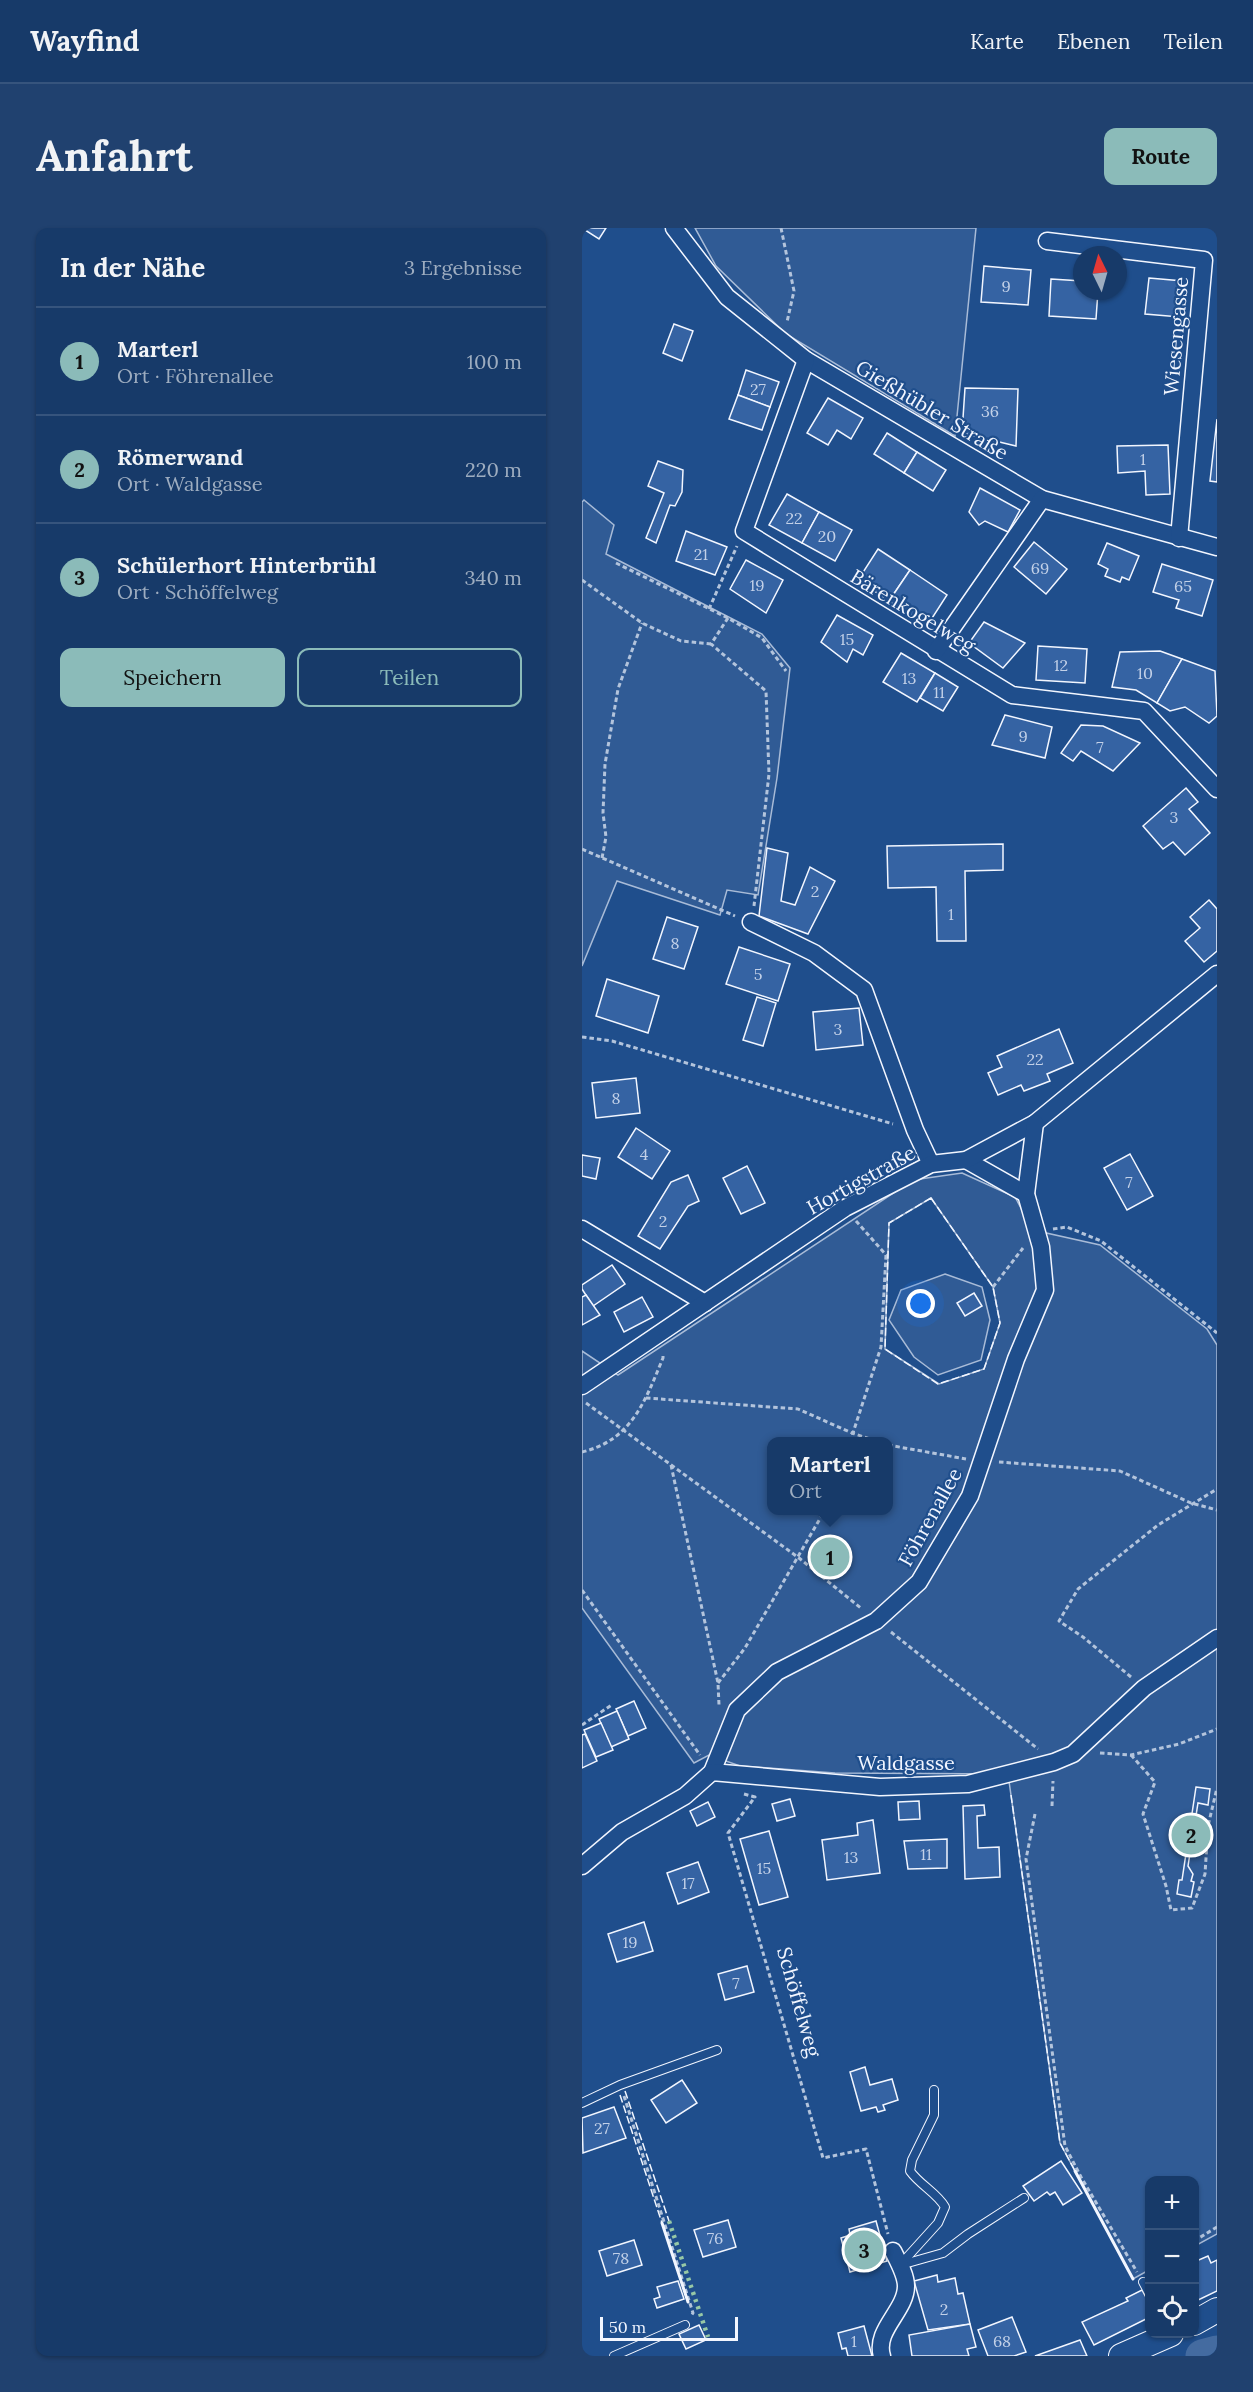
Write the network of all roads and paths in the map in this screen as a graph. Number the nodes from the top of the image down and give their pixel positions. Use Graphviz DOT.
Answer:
graph roads {
  1 [pos="674,228"];
  2 [pos="781,228"];
  3 [pos="1047,241"];
  4 [pos="800,355"];
  5 [pos="1042,499"];
  6 [pos="744,531"];
  7 [pos="1179,538"];
  8 [pos="1217,547"];
  9 [pos="616,562"];
  10 [pos="582,580"];
  11 [pos="709,610"];
  12 [pos="728,618"];
  13 [pos="642,622"];
  14 [pos="711,644"];
  15 [pos="936,651"];
  16 [pos="786,671"];
  17 [pos="1217,789"];
  18 [pos="582,849"];
  19 [pos="602,858"];
  20 [pos="751,922"];
  21 [pos="1217,974"];
  22 [pos="582,1037"];
  23 [pos="1035,1123"];
  24 [pos="915,1130"];
  25 [pos="966,1160"];
  26 [pos="931,1164"];
  27 [pos="1026,1194"];
  28 [pos="845,1208"];
  29 [pos="582,1229"];
  30 [pos="1036,1230"];
  31 [pos="993,1287"];
  32 [pos="705,1303"];
  33 [pos="661,1333"];
  34 [pos="1217,1333"];
  35 [pos="582,1386"];
  36 [pos="646,1398"];
  37 [pos="582,1400"];
  38 [pos="625,1431"];
  39 [pos="852,1433"];
  40 [pos="851,1437"];
  41 [pos="864,1437"];
  42 [pos="893,1445"];
  43 [pos="582,1452"];
  44 [pos="982,1462"];
  45 [pos="671,1465"];
  46 [pos="1217,1489"];
  47 [pos="1191,1503"];
  48 [pos="1217,1510"];
  49 [pos="822,1515"];
  50 [pos="799,1558"];
  51 [pos="582,1590"];
  52 [pos="876,1621"];
  53 [pos="1217,1638"];
  54 [pos="718,1683"];
  55 [pos="1144,1688"];
  56 [pos="613,1704"];
  57 [pos="720,1711"];
  58 [pos="582,1725"];
  59 [pos="1217,1729"];
  60 [pos="1073,1754"];
  61 [pos="1131,1755"];
  62 [pos="1054,1762"];
  63 [pos="712,1772"];
  64 [pos="1217,1788"];
  65 [pos="738,1792"];
  66 [pos="1052,1806"];
  67 [pos="1035,1814"];
  68 [pos="582,1866"];
  69 [pos="717,2050"];
  70 [pos="934,2090"];
  71 [pos="625,2101"];
  72 [pos="582,2103"];
  73 [pos="1024,2198"];
  74 [pos="1217,2227"];
  75 [pos="888,2234"];
  76 [pos="1199,2238"];
  77 [pos="896,2258"];
  78 [pos="1143,2282"];
  79 [pos="1145,2286"];
  80 [pos="1217,2310"];
  81 [pos="693,2313"];
  82 [pos="1199,2320"];
  83 [pos="685,2325"];
  84 [pos="1161,2338"];
  85 [pos="614,2356"];
  86 [pos="882,2356"];
  87 [pos="1122,2356"];
  1 -- 4 [label="street, Gießhübler Straße"];
  2 -- 4 [label="path"];
  3 -- 7 [label="street, Wiesengasse"];
  4 -- 5 [label="street, Gießhübler Straße"];
  4 -- 6 [label="street"];
  5 -- 7 [label="street, Gießhübler Straße"];
  5 -- 15 [label="street"];
  6 -- 11 [label="path"];
  6 -- 15 [label="street, Bärenkogelweg"];
  7 -- 8 [label="street, Gießhübler Straße"];
  9 -- 11 [label="path"];
  10 -- 13 [label="path"];
  11 -- 12 [label="path"];
  12 -- 14 [label="path"];
  12 -- 16 [label="path"];
  13 -- 14 [label="path"];
  13 -- 19 [label="path"];
  14 -- 20 [label="path"];
  15 -- 17 [label="street, Bärenkogelweg"];
  18 -- 19 [label="path"];
  19 -- 20 [label="path"];
  20 -- 24 [label="street"];
  21 -- 23 [label="street, Hortigstraße"];
  22 -- 24 [label="path"];
  23 -- 25 [label="street, Hortigstraße"];
  23 -- 27 [label="street, Föhrenallee"];
  24 -- 26 [label="street"];
  25 -- 26 [label="street, Hortigstraße"];
  25 -- 27 [label="street"];
  26 -- 28 [label="street, Hortigstraße"];
  27 -- 30 [label="street, Föhrenallee"];
  28 -- 32 [label="street, Hortigstraße"];
  28 -- 39 [label="path"];
  29 -- 32 [label="street"];
  30 -- 31 [label="path"];
  30 -- 34 [label="path"];
  30 -- 44 [label="street, Föhrenallee"];
  32 -- 33 [label="street, Hortigstraße"];
  33 -- 35 [label="street, Hortigstraße"];
  33 -- 36 [label="path"];
  36 -- 38 [label="path"];
  36 -- 39 [label="path"];
  37 -- 38 [label="path"];
  38 -- 43 [label="path"];
  38 -- 45 [label="path"];
  39 -- 40 [label="path"];
  39 -- 41 [label="path"];
  42 -- 44 [label="path"];
  44 -- 47 [label="path"];
  44 -- 52 [label="street, Föhrenallee"];
  45 -- 50 [label="path"];
  45 -- 54 [label="path"];
  46 -- 47 [label="path"];
  47 -- 48 [label="path"];
  47 -- 55 [label="path"];
  49 -- 50 [label="path"];
  50 -- 52 [label="path"];
  50 -- 54 [label="path"];
  51 -- 63 [label="path"];
  52 -- 62 [label="path"];
  52 -- 63 [label="street, Föhrenallee"];
  53 -- 55 [label="street, Waldgasse"];
  54 -- 57 [label="path"];
  55 -- 60 [label="street, Waldgasse"];
  56 -- 58 [label="path"];
  59 -- 61 [label="path"];
  60 -- 61 [label="path"];
  60 -- 62 [label="street, Waldgasse"];
  61 -- 64 [label="path"];
  62 -- 63 [label="street, Waldgasse"];
  62 -- 66 [label="path"];
  63 -- 68 [label="street"];
  65 -- 75 [label="path, Schöffelweg"];
  67 -- 78 [label="path"];
  69 -- 72 [label="lane"];
  70 -- 77 [label="lane"];
  71 -- 81 [label="path"];
  73 -- 77 [label="lane"];
  74 -- 76 [label="path"];
  77 -- 86 [label="street"];
  78 -- 79 [label="lane"];
  80 -- 82 [label="main road"];
  83 -- 85 [label="lane"];
  84 -- 87 [label="main road"];
}
